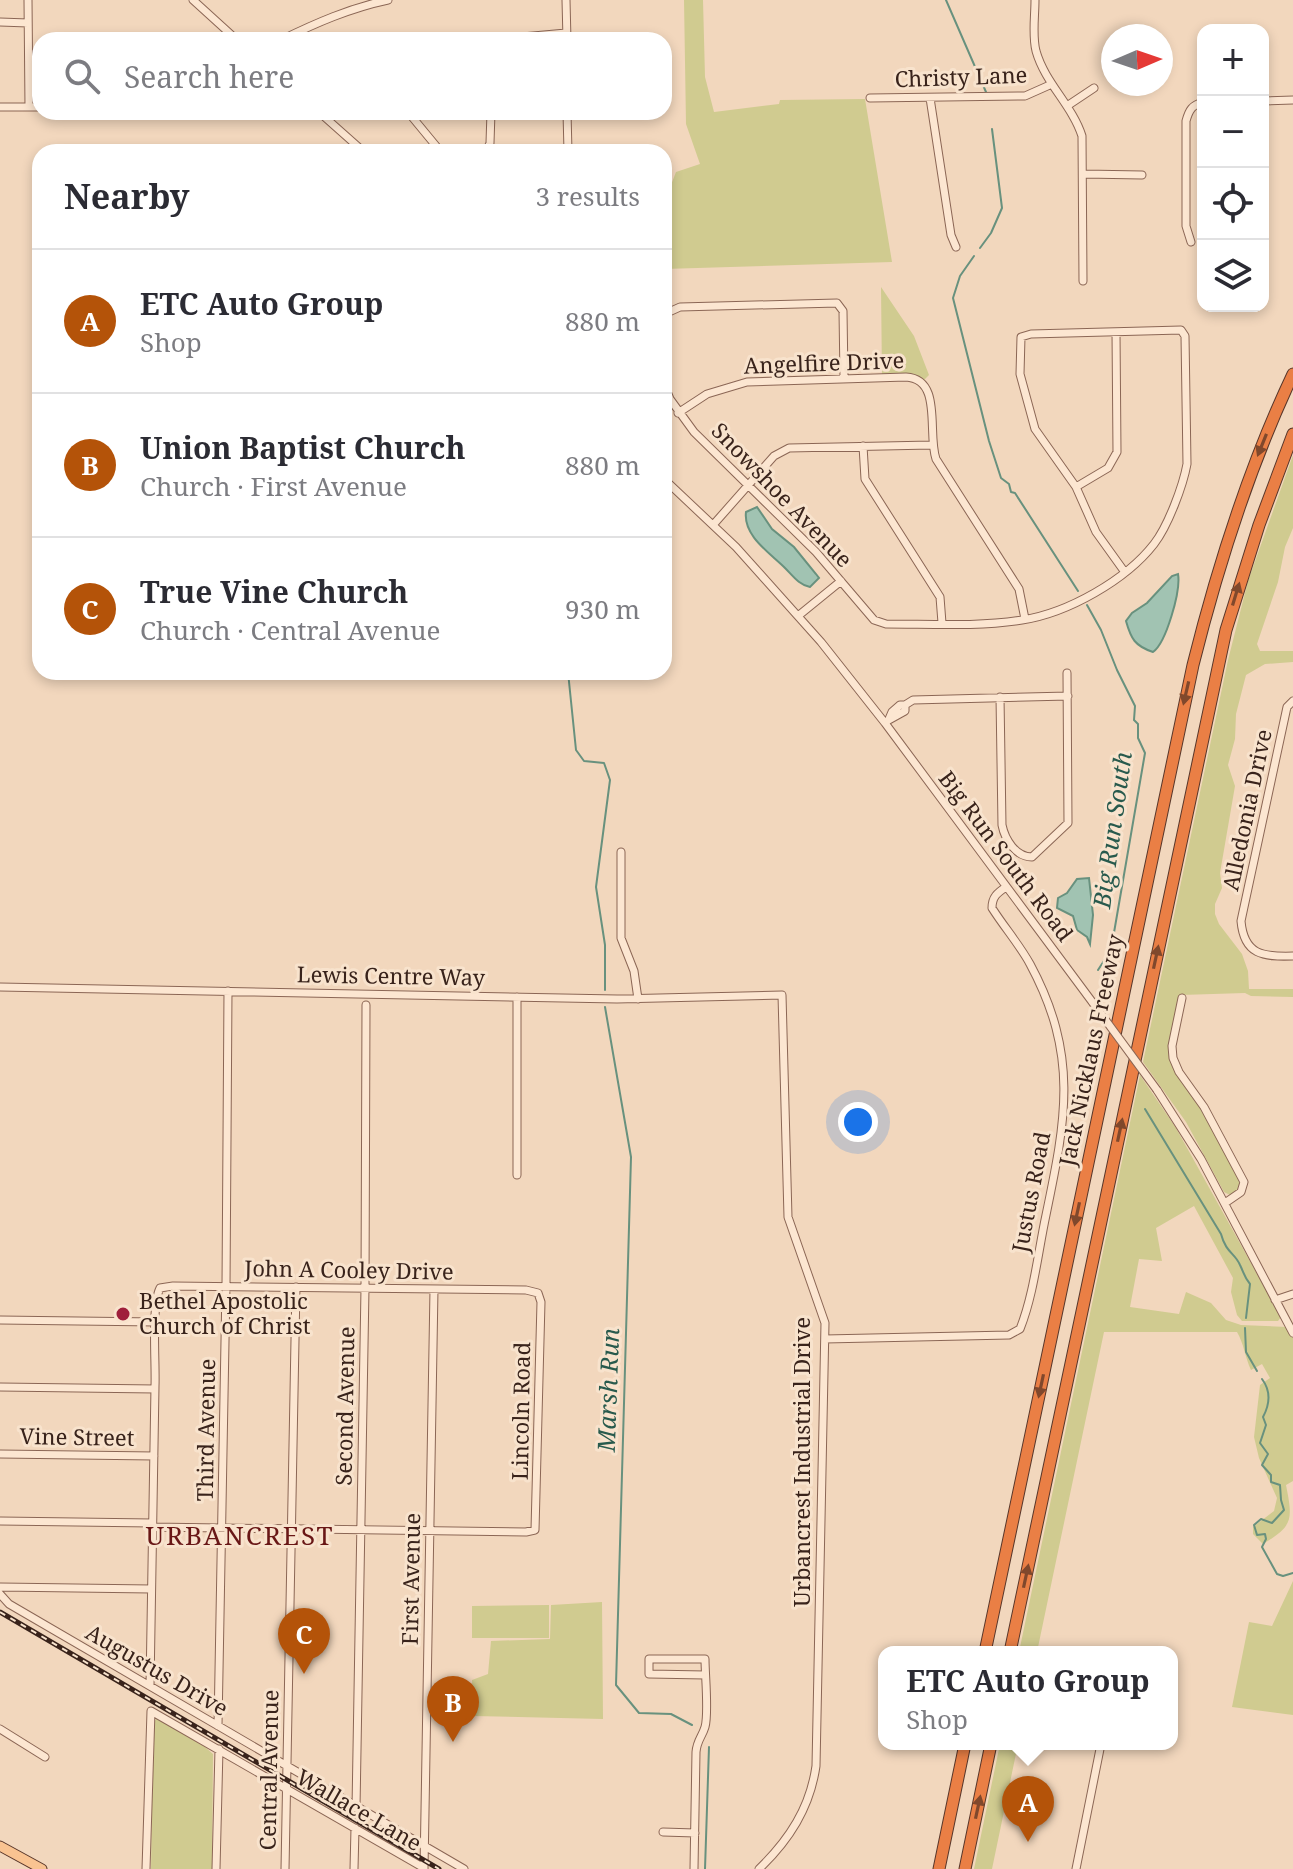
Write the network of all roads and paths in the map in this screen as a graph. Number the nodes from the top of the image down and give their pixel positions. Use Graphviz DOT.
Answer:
graph roads {
  1 [pos="28,0"];
  2 [pos="193,0"];
  3 [pos="388,0"];
  4 [pos="566,0"];
  5 [pos="1035,0"];
  6 [pos="0,22"];
  7 [pos="28,23"];
  8 [pos="228,32"];
  9 [pos="298,32"];
  10 [pos="566,32"];
  11 [pos="1052,84"];
  12 [pos="1094,88"];
  13 [pos="870,98"];
  14 [pos="930,98"];
  15 [pos="1293,100"];
  16 [pos="1269,101"];
  17 [pos="1197,104"];
  18 [pos="1067,106"];
  19 [pos="0,107"];
  20 [pos="29,107"];
  21 [pos="328,120"];
  22 [pos="415,120"];
  23 [pos="491,120"];
  24 [pos="567,120"];
  25 [pos="355,144"];
  26 [pos="434,144"];
  27 [pos="490,144"];
  28 [pos="568,144"];
  29 [pos="1084,174"];
  30 [pos="1142,175"];
  31 [pos="1191,242"];
  32 [pos="956,247"];
  33 [pos="1083,281"];
  34 [pos="672,312"];
  35 [pos="1116,332"];
  36 [pos="1293,374"];
  37 [pos="844,378"];
  38 [pos="672,401"];
  39 [pos="678,413"];
  40 [pos="1293,434"];
  41 [pos="931,445"];
  42 [pos="863,446"];
  43 [pos="748,484"];
  44 [pos="672,487"];
  45 [pos="1076,487"];
  46 [pos="713,525"];
  47 [pos="1124,571"];
  48 [pos="841,581"];
  49 [pos="798,616"];
  50 [pos="1025,619"];
  51 [pos="942,623"];
  52 [pos="1067,673"];
  53 [pos="1068,696"];
  54 [pos="1000,697"];
  55 [pos="1290,704"];
  56 [pos="887,721"];
  57 [pos="621,852"];
  58 [pos="1006,887"];
  59 [pos="1293,956"];
  60 [pos="0,987"];
  61 [pos="228,991"];
  62 [pos="782,995"];
  63 [pos="517,997"];
  64 [pos="1182,998"];
  65 [pos="638,999"];
  66 [pos="366,1005"];
  67 [pos="517,1175"];
  68 [pos="1225,1203"];
  69 [pos="226,1286"];
  70 [pos="296,1287"];
  71 [pos="365,1288"];
  72 [pos="434,1289"];
  73 [pos="538,1293"];
  74 [pos="1293,1294"];
  75 [pos="1275,1300"];
  76 [pos="0,1320"];
  77 [pos="156,1322"];
  78 [pos="1293,1333"];
  79 [pos="825,1339"];
  80 [pos="0,1387"];
  81 [pos="155,1389"];
  82 [pos="0,1454"];
  83 [pos="154,1456"];
  84 [pos="0,1521"];
  85 [pos="152,1525"];
  86 [pos="222,1528"];
  87 [pos="291,1529"];
  88 [pos="360,1530"];
  89 [pos="430,1531"];
  90 [pos="0,1587"];
  91 [pos="151,1589"];
  92 [pos="0,1594"];
  93 [pos="986,1646"];
  94 [pos="1011,1646"];
  95 [pos="705,1675"];
  96 [pos="150,1686"];
  97 [pos="218,1726"];
  98 [pos="0,1729"];
  99 [pos="219,1749"];
  100 [pos="964,1750"];
  101 [pos="990,1750"];
  102 [pos="1100,1750"];
  103 [pos="45,1757"];
  104 [pos="287,1768"];
  105 [pos="287,1789"];
  106 [pos="356,1808"];
  107 [pos="355,1828"];
  108 [pos="663,1832"];
  109 [pos="695,1833"];
  110 [pos="424,1845"];
  111 [pos="0,1846"];
  112 [pos="42,1869"];
  113 [pos="146,1869"];
  114 [pos="216,1869"];
  115 [pos="285,1869"];
  116 [pos="354,1869"];
  117 [pos="424,1869"];
  118 [pos="464,1869"];
  119 [pos="694,1869"];
  120 [pos="759,1869"];
  121 [pos="936,1869"];
  122 [pos="965,1869"];
  123 [pos="1076,1869"];
  1 -- 7 [label="street"];
  2 -- 8 [label="street"];
  3 -- 9 [label="street"];
  4 -- 10 [label="street"];
  5 -- 11 [label="street"];
  6 -- 7 [label="street"];
  7 -- 20 [label="street"];
  11 -- 14 [label="street, Christy Lane"];
  11 -- 18 [label="street"];
  12 -- 18 [label="street"];
  13 -- 14 [label="street, Christy Lane"];
  14 -- 32 [label="street"];
  15 -- 16 [label="street"];
  17 -- 31 [label="street"];
  18 -- 29 [label="street"];
  19 -- 20 [label="street"];
  21 -- 25 [label="street"];
  22 -- 26 [label="street"];
  23 -- 27 [label="street"];
  24 -- 28 [label="street"];
  29 -- 30 [label="street"];
  29 -- 33 [label="street"];
  34 -- 37 [label="street"];
  35 -- 45 [label="street"];
  35 -- 45 [label="street"];
  35 -- 47 [label="street"];
  36 -- 93 [label="highway, Jack Nicklaus Freeway, one-way"];
  37 -- 39 [label="street, Angelfire Drive"];
  37 -- 41 [label="street, Angelfire Drive"];
  38 -- 39 [label="street, Snowshoe Avenue"];
  39 -- 43 [label="street, Snowshoe Avenue"];
  94 -- 40 [label="highway, Jack Nicklaus Freeway, one-way"];
  41 -- 42 [label="street"];
  41 -- 50 [label="street"];
  42 -- 43 [label="street"];
  42 -- 51 [label="street"];
  43 -- 46 [label="street"];
  43 -- 48 [label="street, Snowshoe Avenue"];
  44 -- 46 [label="street, Big Run South Road"];
  45 -- 47 [label="street"];
  46 -- 49 [label="street, Big Run South Road"];
  47 -- 50 [label="street"];
  48 -- 49 [label="street"];
  48 -- 51 [label="street, Snowshoe Avenue"];
  49 -- 56 [label="street, Big Run South Road"];
  50 -- 51 [label="street"];
  52 -- 53 [label="street"];
  53 -- 54 [label="street"];
  53 -- 54 [label="street"];
  54 -- 56 [label="street"];
  55 -- 59 [label="street, Alledonia Drive"];
  56 -- 58 [label="street, Big Run South Road"];
  57 -- 65 [label="street"];
  58 -- 68 [label="street, Big Run South Road, bridge"];
  58 -- 79 [label="street, Justus Road"];
  60 -- 61 [label="street, Lewis Centre Way"];
  61 -- 63 [label="street, Lewis Centre Way"];
  61 -- 69 [label="street, Third Avenue"];
  62 -- 65 [label="street, Lewis Centre Way"];
  62 -- 79 [label="street, Urbancrest Industrial Drive"];
  63 -- 65 [label="street, Lewis Centre Way"];
  63 -- 67 [label="street"];
  64 -- 68 [label="street"];
  66 -- 71 [label="street, Second Avenue"];
  68 -- 75 [label="street, Big Run South Road"];
  69 -- 70 [label="street, John A Cooley Drive"];
  69 -- 77 [label="street, John A Cooley Drive"];
  69 -- 86 [label="street, Third Avenue"];
  70 -- 71 [label="street, John A Cooley Drive"];
  70 -- 87 [label="street, Central Avenue"];
  71 -- 72 [label="street, John A Cooley Drive"];
  71 -- 88 [label="street, Second Avenue"];
  72 -- 73 [label="street, John A Cooley Drive"];
  72 -- 89 [label="street, First Avenue"];
  73 -- 89 [label="street, Lincoln Road"];
  74 -- 75 [label="street"];
  75 -- 78 [label="street, Big Run South Road"];
  76 -- 77 [label="street"];
  77 -- 81 [label="street"];
  79 -- 120 [label="street, Urbancrest Industrial Drive"];
  80 -- 81 [label="street"];
  81 -- 83 [label="street"];
  82 -- 83 [label="street, Vine Street"];
  83 -- 85 [label="street"];
  84 -- 85 [label="street"];
  85 -- 86 [label="street"];
  85 -- 91 [label="street"];
  86 -- 87 [label="street"];
  86 -- 97 [label="street, Third Avenue"];
  87 -- 88 [label="street"];
  87 -- 104 [label="street, Central Avenue"];
  88 -- 89 [label="street"];
  88 -- 106 [label="street, Second Avenue"];
  89 -- 110 [label="street, First Avenue"];
  90 -- 91 [label="street"];
  91 -- 96 [label="street"];
  92 -- 96 [label="street, Augustus Drive"];
  95 -- 95 [label="street"];
  95 -- 109 [label="street"];
  96 -- 97 [label="street, Augustus Drive"];
  97 -- 104 [label="street, Augustus Drive"];
  98 -- 103 [label="street"];
  99 -- 105 [label="street, Wallace Lane"];
  99 -- 113 [label="street, Wallace Lane"];
  99 -- 114 [label="street"];
  100 -- 121 [label="highway"];
  122 -- 101 [label="highway, one-way"];
  102 -- 123 [label="street"];
  104 -- 105 [label="street, Central Avenue"];
  104 -- 106 [label="street, Augustus Drive"];
  105 -- 107 [label="street, Wallace Lane"];
  105 -- 115 [label="street, Central Avenue"];
  106 -- 110 [label="street, Augustus Drive"];
  107 -- 116 [label="street"];
  107 -- 117 [label="street, Wallace Lane"];
  108 -- 109 [label="street"];
  109 -- 119 [label="street"];
  110 -- 117 [label="street, First Avenue"];
  110 -- 118 [label="street, Augustus Drive"];
  111 -- 112 [label="main road"];
}
